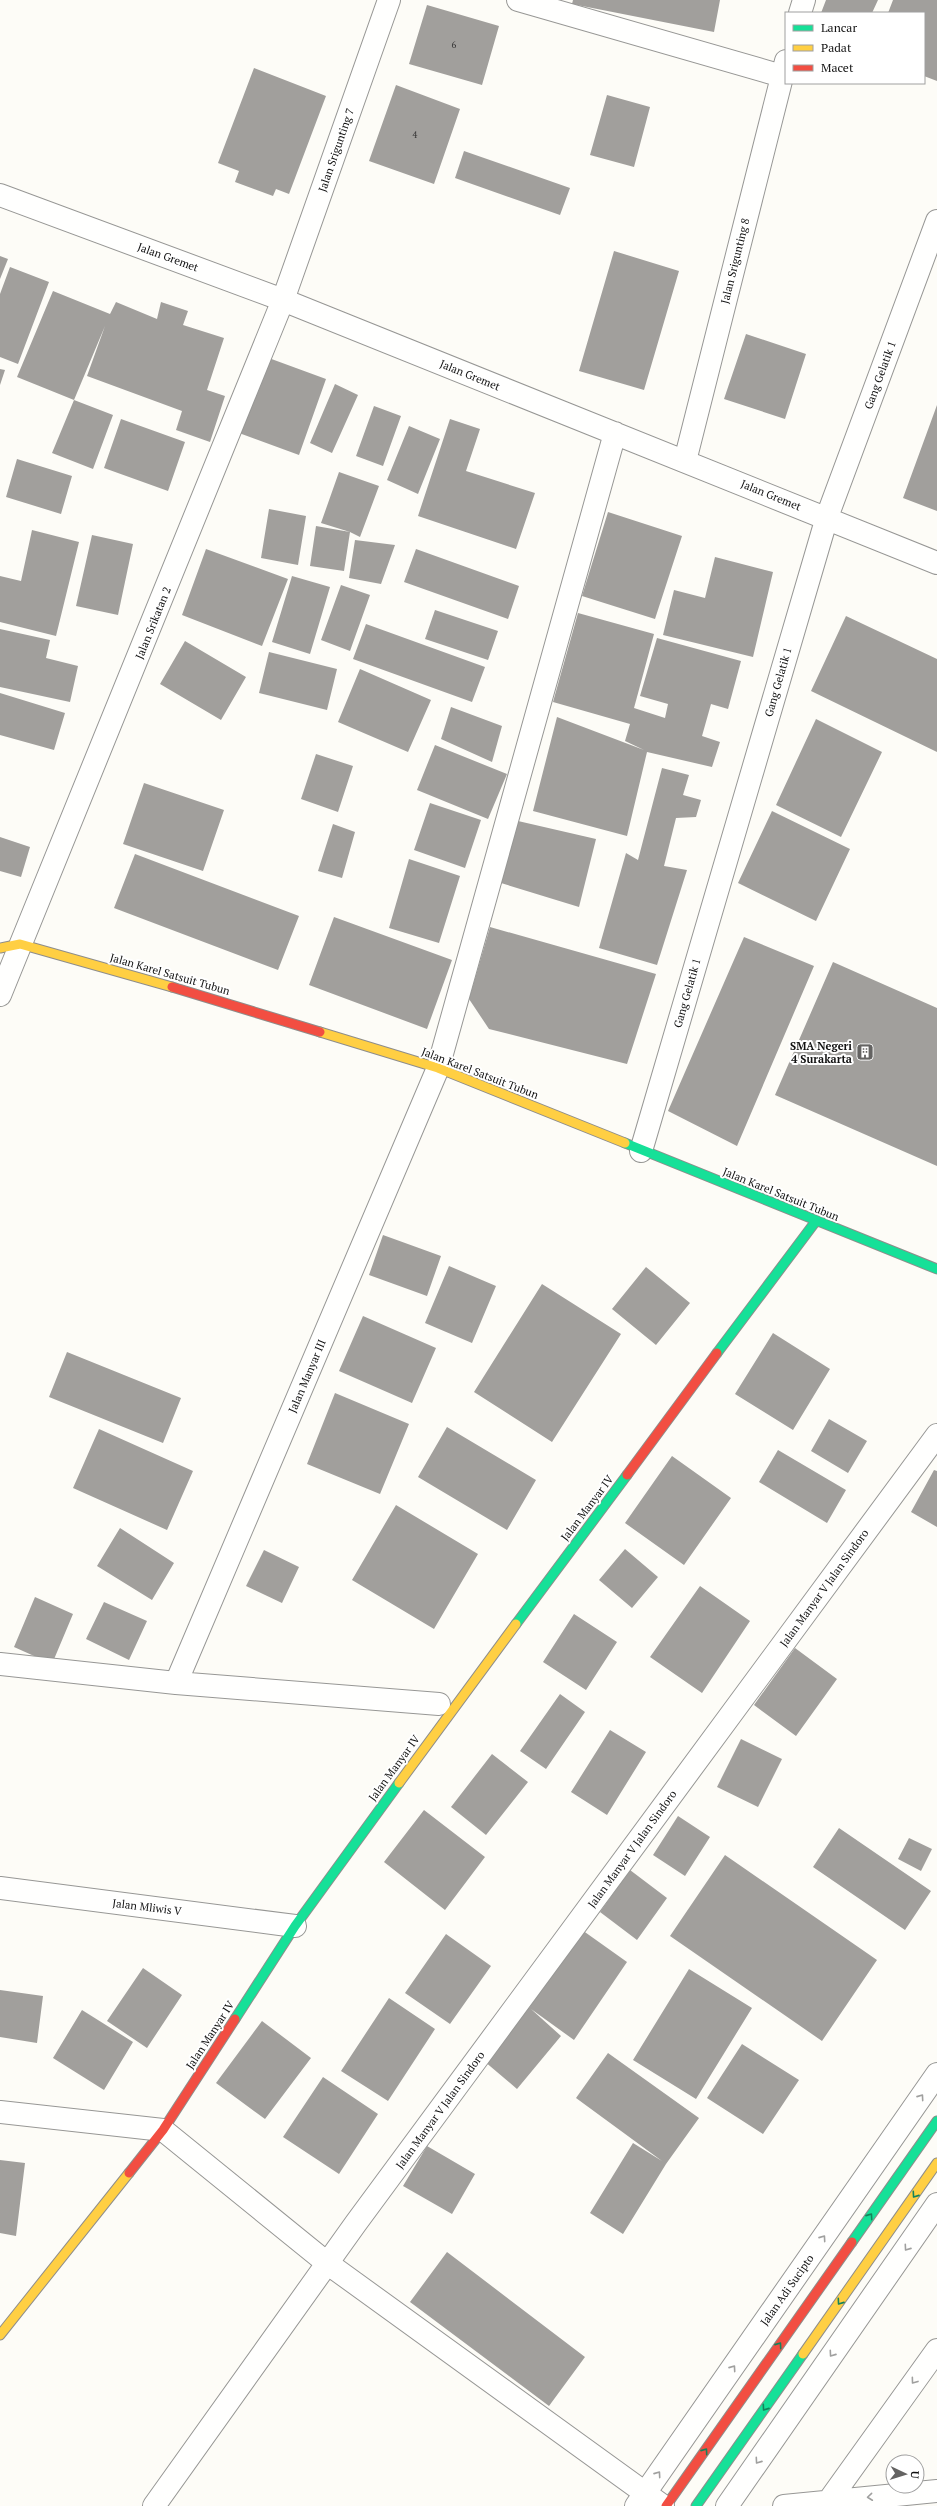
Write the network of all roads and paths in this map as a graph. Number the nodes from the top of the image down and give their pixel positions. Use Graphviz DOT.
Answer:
graph roads {
  1 [pos="389,0"];
  2 [pos="518,0"];
  3 [pos="804,0"];
  4 [pos="800,12"];
  5 [pos="784,69"];
  6 [pos="0,195"];
  7 [pos="937,221"];
  8 [pos="283,300"];
  9 [pos="614,433"];
  10 [pos="685,461"];
  11 [pos="827,517"];
  12 [pos="937,563"];
  13 [pos="10,946"];
  14 [pos="0,995"];
  15 [pos="438,1068"];
  16 [pos="640,1151"];
  17 [pos="816,1221"];
  18 [pos="937,1268"];
  19 [pos="937,1435"];
  20 [pos="0,1651"];
  21 [pos="0,1664"];
  22 [pos="32,1669"];
  23 [pos="176,1683"];
  24 [pos="439,1704"];
  25 [pos="0,1888"];
  26 [pos="295,1926"];
  27 [pos="937,2074"];
  28 [pos="0,2112"];
  29 [pos="906,2120"];
  30 [pos="932,2128"];
  31 [pos="163,2130"];
  32 [pos="937,2163"];
  33 [pos="937,2204"];
  34 [pos="327,2264"];
  35 [pos="0,2335"];
  36 [pos="937,2350"];
  37 [pos="937,2491"];
  38 [pos="640,2500"];
  39 [pos="828,2502"];
  40 [pos="154,2506"];
  41 [pos="662,2506"];
  42 [pos="666,2506"];
  43 [pos="696,2506"];
  44 [pos="727,2506"];
  45 [pos="784,2506"];
  1 -- 8 [label="street, Jalan Srigunting 7"];
  2 -- 5 [label="street"];
  3 -- 4 [label="street"];
  5 -- 10 [label="street, Jalan Srigunting 8"];
  6 -- 8 [label="street, Jalan Gremet"];
  7 -- 11 [label="street, Gang Gelatik 1"];
  8 -- 9 [label="street, Jalan Gremet"];
  8 -- 13 [label="street, Jalan Srikatan 2"];
  9 -- 10 [label="street, Jalan Gremet"];
  9 -- 15 [label="street, Jalan Manyar III"];
  10 -- 11 [label="street, Jalan Gremet"];
  11 -- 12 [label="street, Jalan Gremet"];
  11 -- 16 [label="street, Gang Gelatik 1"];
  13 -- 14 [label="street, Jalan Srikatan 2"];
  13 -- 15 [label="street, Jalan Karel Satsuit Tubun"];
  15 -- 16 [label="street, Jalan Karel Satsuit Tubun"];
  15 -- 23 [label="street, Jalan Manyar III"];
  16 -- 17 [label="street, Jalan Karel Satsuit Tubun"];
  17 -- 18 [label="street, Jalan Karel Satsuit Tubun"];
  17 -- 26 [label="street, Jalan Manyar IV"];
  19 -- 34 [label="street, Jalan Manyar V Jalan Sindoro"];
  20 -- 22 [label="street"];
  21 -- 22 [label="street"];
  22 -- 23 [label="street"];
  23 -- 24 [label="street"];
  25 -- 26 [label="street, Jalan Mliwis V"];
  26 -- 31 [label="street, Jalan Manyar IV"];
  29 -- 27 [label="street, Jalan Adi Sucipto, one-way"];
  28 -- 31 [label="street"];
  29 -- 30 [label="street"];
  38 -- 29 [label="street, Jalan Adi Sucipto, one-way"];
  42 -- 30 [label="street, one-way"];
  31 -- 34 [label="street"];
  31 -- 35 [label="street, Jalan Manyar IV"];
  32 -- 43 [label="street, one-way"];
  33 -- 44 [label="street, one-way"];
  34 -- 38 [label="street"];
  34 -- 40 [label="street, Jalan Manyar V Jalan Sindoro"];
  36 -- 39 [label="street, one-way"];
  37 -- 39 [label="street, one-way"];
  38 -- 41 [label="street"];
  39 -- 45 [label="street"];
}
